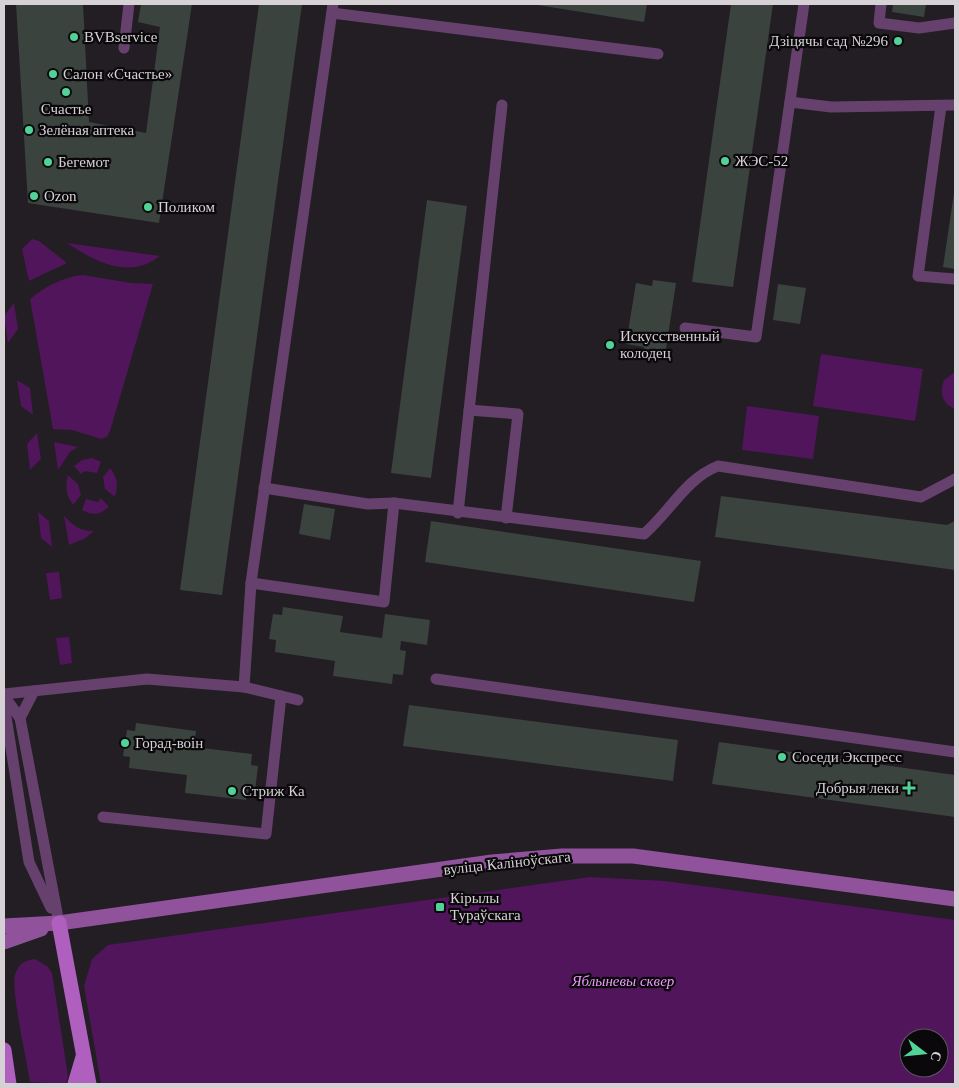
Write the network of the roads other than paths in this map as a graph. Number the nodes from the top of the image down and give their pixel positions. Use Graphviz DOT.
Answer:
graph roads {
  1 [pos="129,4"];
  2 [pos="804,4"];
  3 [pos="881,4"];
  4 [pos="332,8"];
  5 [pos="955,23"];
  6 [pos="124,48"];
  7 [pos="658,54"];
  8 [pos="790,102"];
  9 [pos="502,105"];
  10 [pos="940,106"];
  11 [pos="955,106"];
  12 [pos="955,279"];
  13 [pos="685,328"];
  14 [pos="469,410"];
  15 [pos="955,479"];
  16 [pos="264,488"];
  17 [pos="394,503"];
  18 [pos="458,512"];
  19 [pos="506,518"];
  20 [pos="251,584"];
  21 [pos="436,679"];
  22 [pos="244,687"];
  23 [pos="34,691"];
  24 [pos="4,695"];
  25 [pos="281,696"];
  26 [pos="298,700"];
  27 [pos="4,704"];
  28 [pos="20,718"];
  29 [pos="955,752"];
  30 [pos="103,817"];
  31 [pos="955,899"];
  32 [pos="58,923"];
  33 [pos="4,926"];
  34 [pos="4,942"];
  35 [pos="4,1050"];
  36 [pos="84,1053"];
  37 [pos="6,1067"];
  38 [pos="9,1084"];
  39 [pos="20,1084"];
  40 [pos="75,1084"];
  41 [pos="89,1084"];
  1 -- 6 [label="lane"];
  2 -- 8 [label="lane"];
  3 -- 5 [label="lane"];
  4 -- 7 [label="lane"];
  4 -- 16 [label="lane"];
  8 -- 10 [label="lane"];
  8 -- 13 [label="lane"];
  9 -- 14 [label="lane"];
  10 -- 11 [label="lane"];
  10 -- 12 [label="lane"];
  14 -- 18 [label="lane"];
  14 -- 19 [label="lane"];
  15 -- 19 [label="lane"];
  16 -- 17 [label="lane"];
  16 -- 20 [label="lane"];
  17 -- 18 [label="lane"];
  17 -- 20 [label="lane"];
  18 -- 19 [label="lane"];
  20 -- 22 [label="lane"];
  21 -- 29 [label="lane"];
  22 -- 23 [label="lane"];
  22 -- 25 [label="lane"];
  23 -- 24 [label="lane"];
  23 -- 28 [label="lane"];
  24 -- 28 [label="lane"];
  25 -- 26 [label="lane"];
  25 -- 30 [label="lane"];
  27 -- 32 [label="lane"];
  28 -- 32 [label="lane"];
  31 -- 32 [label="main road, вуліца Каліноўскага"];
  32 -- 33 [label="main road, вуліца Каліноўскага"];
  32 -- 34 [label="main road, вуліца Каліноўскага"];
  32 -- 36 [label="main road"];
  35 -- 37 [label="main road"];
  36 -- 40 [label="main road"];
  36 -- 41 [label="main road"];
  37 -- 38 [label="main road"];
  37 -- 39 [label="main road"];
}
